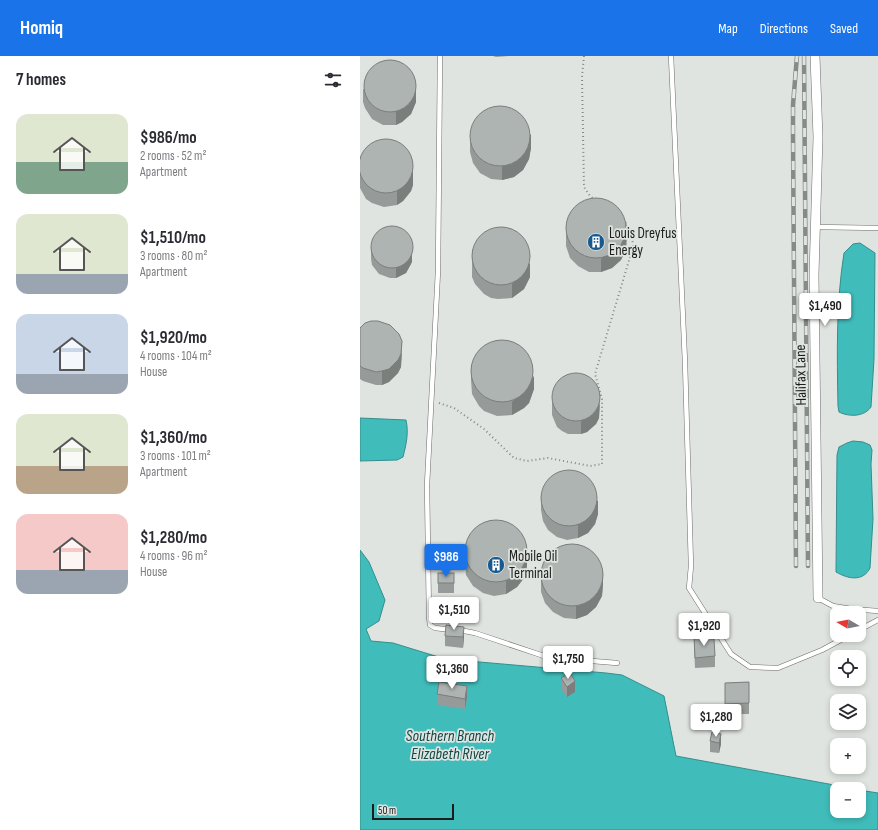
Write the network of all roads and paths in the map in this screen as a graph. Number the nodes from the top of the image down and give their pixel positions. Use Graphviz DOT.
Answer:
graph roads {
  1 [pos="440,56"];
  2 [pos="584,56"];
  3 [pos="671,56"];
  4 [pos="815,56"];
  5 [pos="596,200"];
  6 [pos="623,220"];
  7 [pos="816,227"];
  8 [pos="878,228"];
  9 [pos="431,401"];
  10 [pos="818,598"];
  11 [pos="878,611"];
  12 [pos="878,620"];
  13 [pos="866,626"];
  14 [pos="837,642"];
  15 [pos="617,662"];
  1 -- 9 [label="lane"];
  2 -- 5 [label="path"];
  3 -- 14 [label="lane"];
  4 -- 7 [label="street, Halifax Lane"];
  6 -- 9 [label="path"];
  7 -- 8 [label="lane"];
  7 -- 10 [label="street, Halifax Lane"];
  9 -- 15 [label="lane"];
  10 -- 11 [label="lane"];
  12 -- 13 [label="lane"];
}
